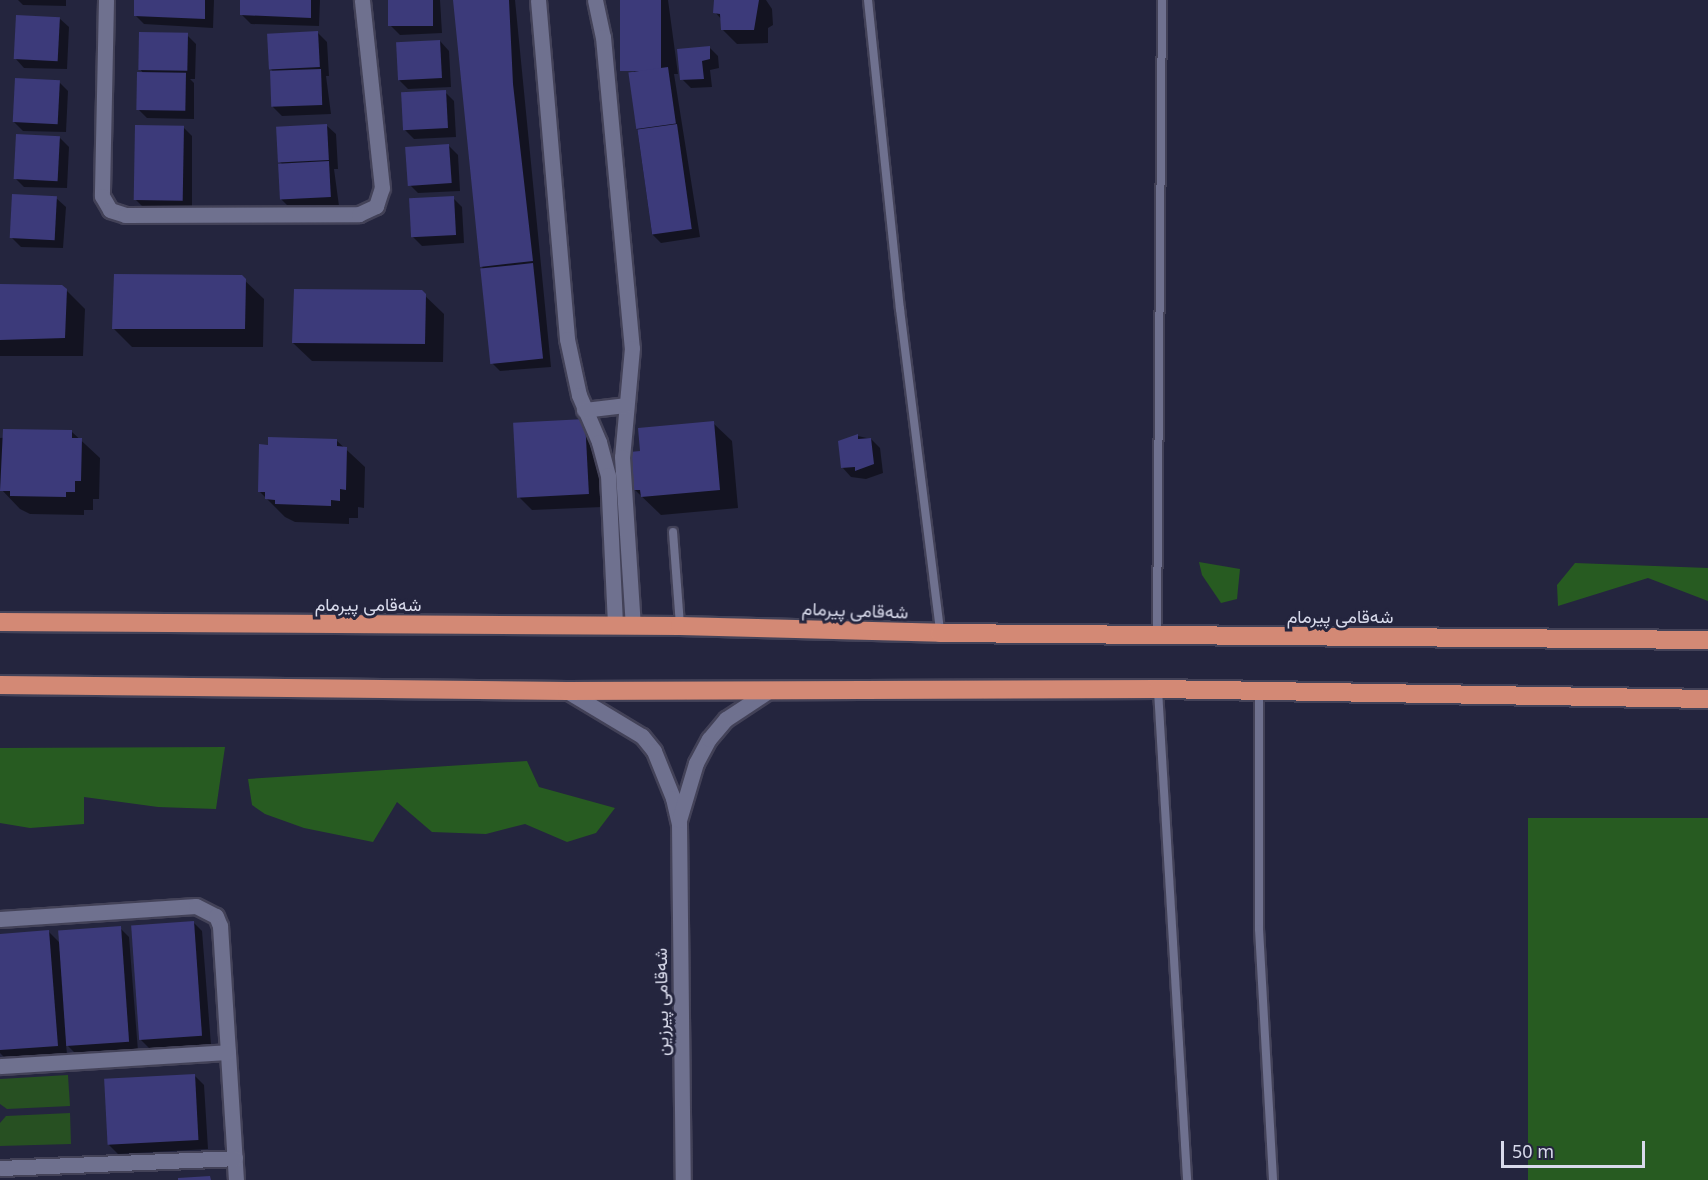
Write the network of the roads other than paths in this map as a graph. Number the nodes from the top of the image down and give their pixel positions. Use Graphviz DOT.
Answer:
graph roads {
  1 [pos="106,0"];
  2 [pos="362,0"];
  3 [pos="538,0"];
  4 [pos="595,0"];
  5 [pos="868,0"];
  6 [pos="1162,0"];
  7 [pos="626,405"];
  8 [pos="584,410"];
  9 [pos="622,458"];
  10 [pos="605,460"];
  11 [pos="673,532"];
  12 [pos="0,622"];
  13 [pos="624,626"];
  14 [pos="680,626"];
  15 [pos="940,633"];
  16 [pos="1157,635"];
  17 [pos="1708,640"];
  18 [pos="0,685"];
  19 [pos="1158,689"];
  20 [pos="770,690"];
  21 [pos="567,691"];
  22 [pos="1259,691"];
  23 [pos="1708,699"];
  24 [pos="679,823"];
  25 [pos="0,919"];
  26 [pos="228,1052"];
  27 [pos="0,1066"];
  28 [pos="235,1158"];
  29 [pos="0,1168"];
  30 [pos="236,1180"];
  31 [pos="682,1180"];
  32 [pos="1187,1180"];
  33 [pos="1273,1180"];
  1 -- 2 [label="street"];
  3 -- 8 [label="street"];
  4 -- 7 [label="street"];
  5 -- 15 [label="lane"];
  6 -- 16 [label="lane"];
  7 -- 8 [label="street"];
  7 -- 9 [label="street"];
  8 -- 10 [label="street"];
  9 -- 10 [label="street"];
  9 -- 13 [label="street"];
  10 -- 13 [label="street"];
  11 -- 14 [label="lane"];
  12 -- 13 [label="highway, شەقامی پیرمام"];
  13 -- 14 [label="highway, شەقامی پیرمام"];
  14 -- 15 [label="highway, شەقامی پیرمام"];
  15 -- 16 [label="highway, شەقامی پیرمام"];
  16 -- 17 [label="highway, شەقامی پیرمام"];
  18 -- 21 [label="highway"];
  19 -- 20 [label="highway"];
  19 -- 22 [label="highway"];
  19 -- 32 [label="lane"];
  20 -- 21 [label="highway"];
  20 -- 24 [label="street"];
  21 -- 24 [label="street"];
  22 -- 23 [label="highway"];
  22 -- 33 [label="lane"];
  24 -- 31 [label="street, شەقامی پیرزین"];
  25 -- 26 [label="street"];
  26 -- 27 [label="street"];
  26 -- 28 [label="street"];
  28 -- 29 [label="street"];
  28 -- 30 [label="street"];
}
